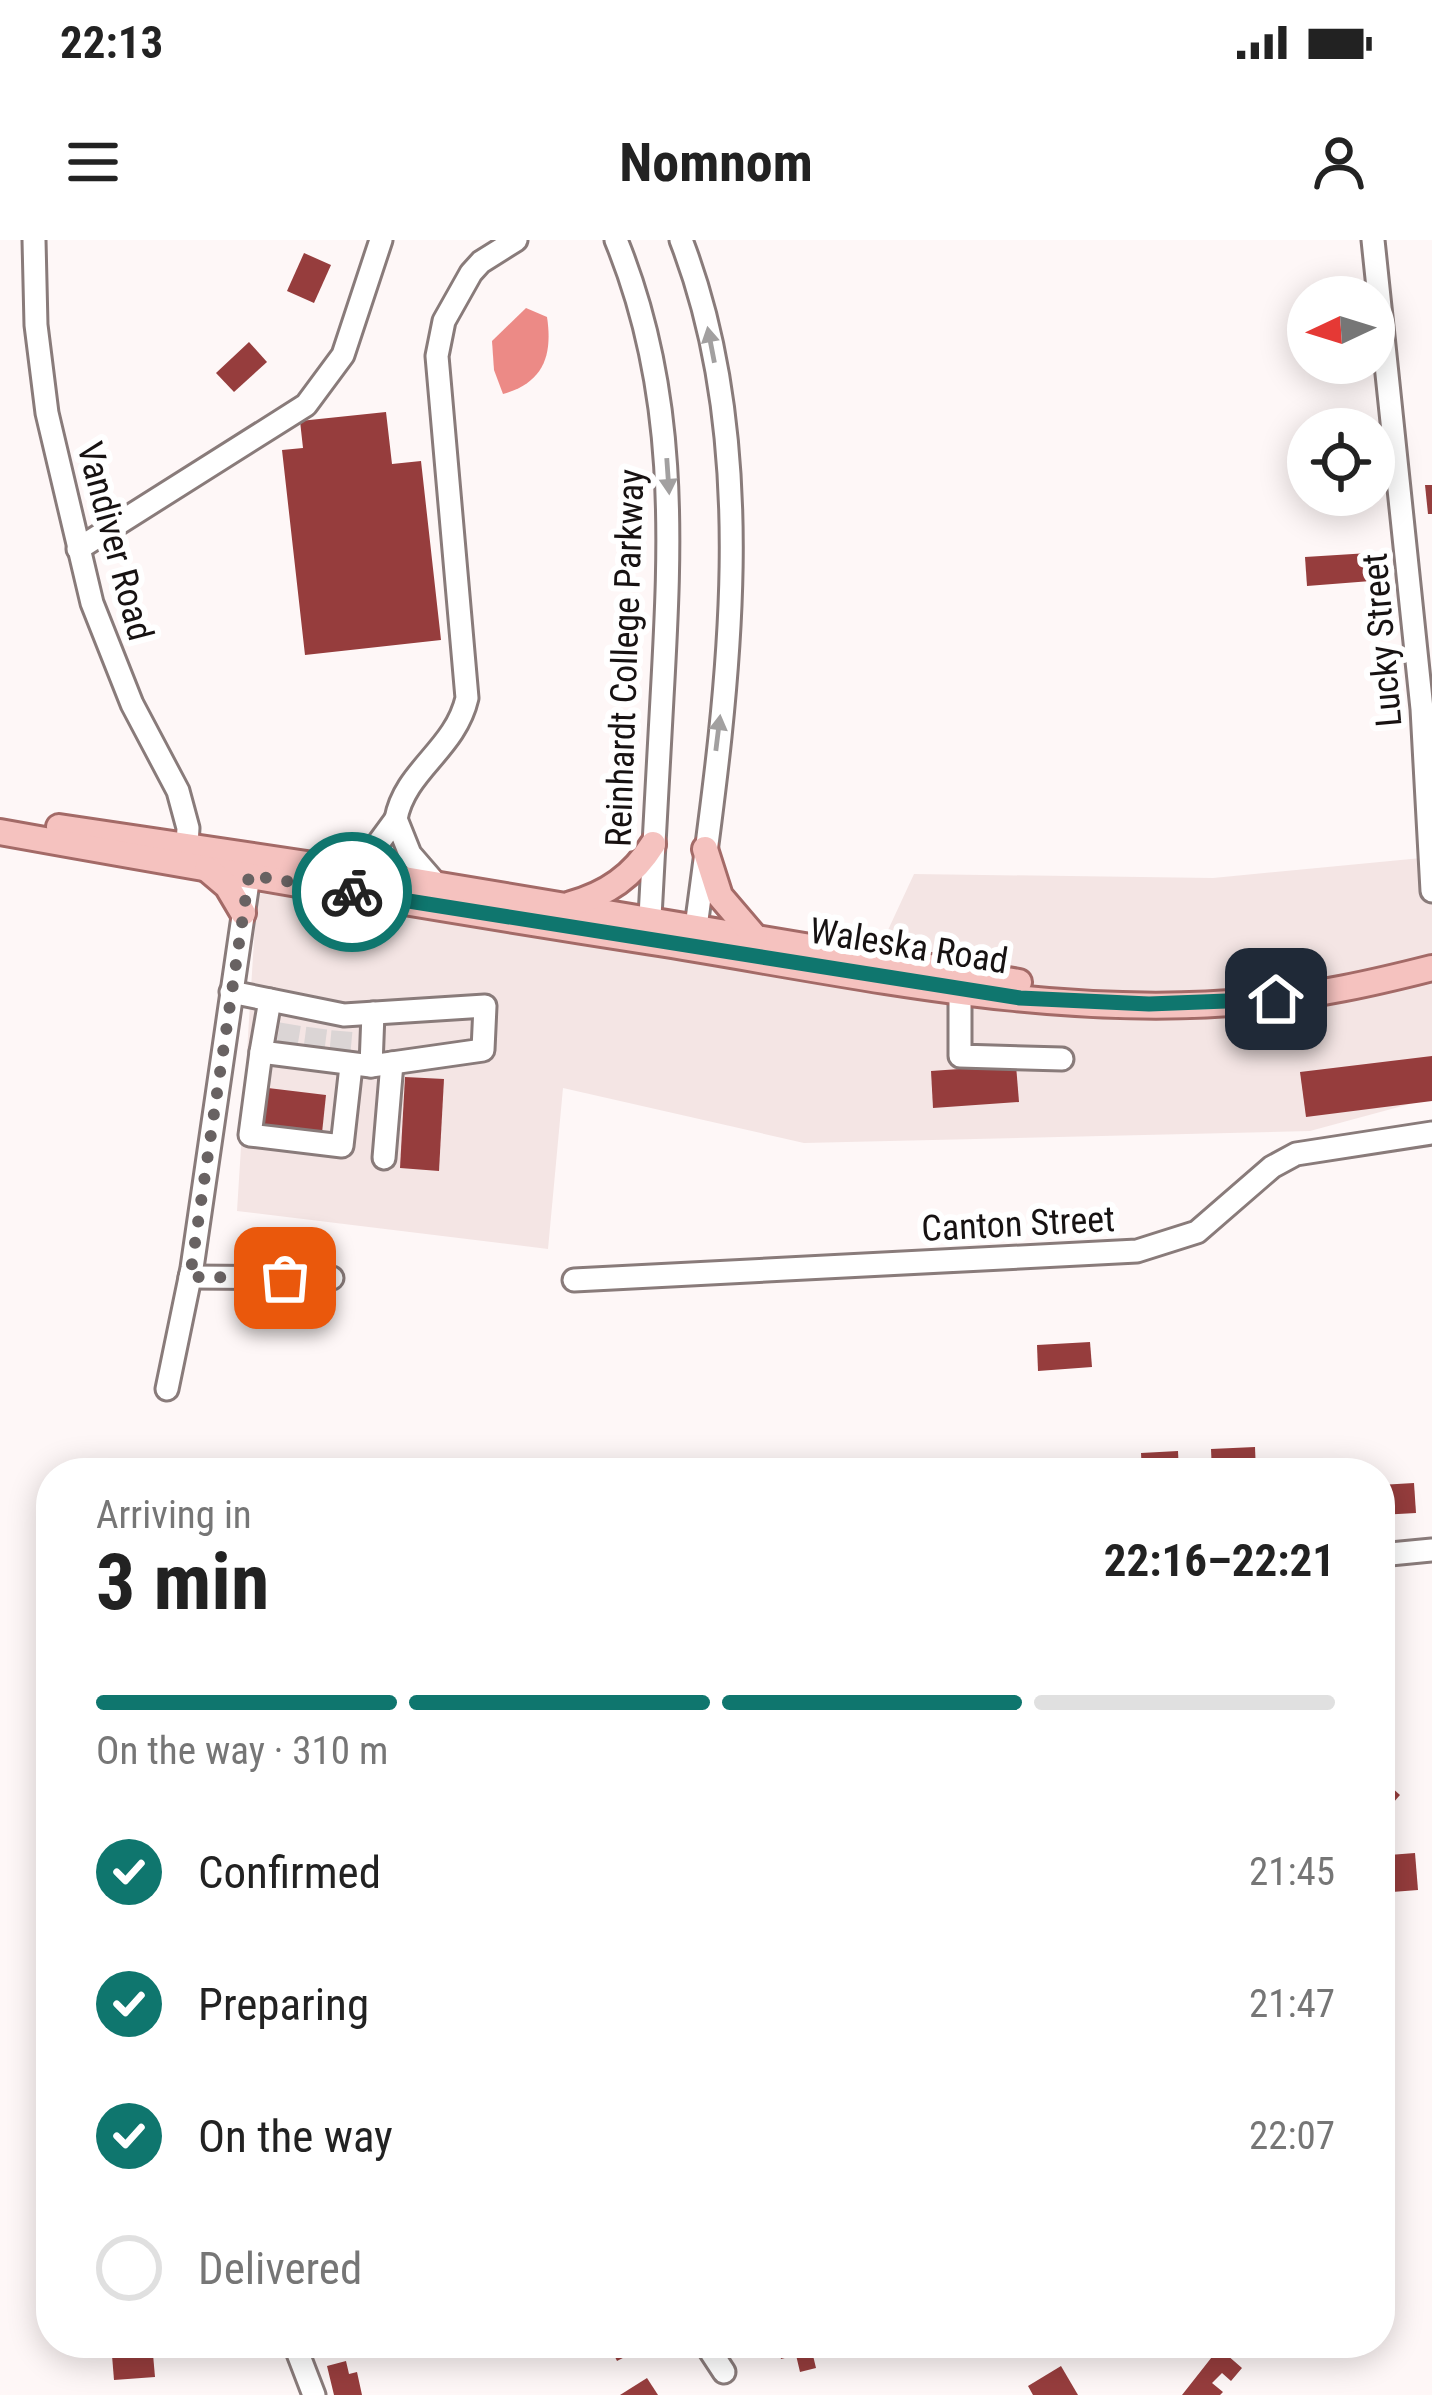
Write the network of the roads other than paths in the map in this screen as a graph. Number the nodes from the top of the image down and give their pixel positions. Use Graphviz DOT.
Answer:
graph roads {
  1 [pos="34,240"];
  2 [pos="381,240"];
  3 [pos="516,240"];
  4 [pos="594,240"];
  5 [pos="616,240"];
  6 [pos="681,240"];
  7 [pos="1372,240"];
  8 [pos="628,274"];
  9 [pos="78,549"];
  10 [pos="0,819"];
  11 [pos="396,819"];
  12 [pos="0,832"];
  13 [pos="187,844"];
  14 [pos="653,844"];
  15 [pos="705,849"];
  16 [pos="205,867"];
  17 [pos="249,875"];
  18 [pos="325,877"];
  19 [pos="436,884"];
  20 [pos="1432,891"];
  21 [pos="563,906"];
  22 [pos="243,913"];
  23 [pos="650,931"];
  24 [pos="695,938"];
  25 [pos="755,938"];
  26 [pos="1432,968"];
  27 [pos="960,990"];
  28 [pos="231,992"];
  29 [pos="270,1000"];
  30 [pos="1116,1003"];
  31 [pos="373,1013"];
  32 [pos="316,1036"];
  33 [pos="354,1051"];
  34 [pos="261,1052"];
  35 [pos="1062,1059"];
  36 [pos="1432,1133"];
  37 [pos="384,1158"];
  38 [pos="190,1277"];
  39 [pos="332,1278"];
  40 [pos="574,1280"];
  41 [pos="167,1389"];
  42 [pos="1432,1550"];
  43 [pos="1395,1554"];
  44 [pos="300,2358"];
  45 [pos="715,2358"];
  46 [pos="724,2372"];
  47 [pos="314,2395"];
  1 -- 9 [label="street, Vandiver Road"];
  2 -- 9 [label="street"];
  3 -- 11 [label="street"];
  4 -- 8 [label="street"];
  5 -- 8 [label="street, Reinhardt College Parkway"];
  15 -- 6 [label="street, one-way"];
  7 -- 20 [label="street, Lucky Street"];
  8 -- 14 [label="street, Reinhardt College Parkway, one-way"];
  9 -- 13 [label="street, Vandiver Road"];
  10 -- 13 [label="main road"];
  11 -- 18 [label="street"];
  11 -- 19 [label="street"];
  12 -- 16 [label="main road"];
  13 -- 18 [label="main road"];
  14 -- 21 [label="main road"];
  14 -- 23 [label="street, Reinhardt College Parkway"];
  15 -- 24 [label="street"];
  15 -- 25 [label="main road"];
  16 -- 17 [label="main road"];
  16 -- 22 [label="main road"];
  17 -- 18 [label="main road"];
  17 -- 22 [label="street"];
  18 -- 19 [label="main road"];
  18 -- 23 [label="main road"];
  19 -- 21 [label="main road"];
  21 -- 23 [label="main road"];
  22 -- 28 [label="street"];
  23 -- 24 [label="main road"];
  24 -- 25 [label="main road, Waleska Road"];
  24 -- 27 [label="main road, Waleska Road"];
  25 -- 30 [label="main road, Waleska Road"];
  26 -- 30 [label="main road, Waleska Road"];
  27 -- 30 [label="main road, Waleska Road"];
  27 -- 35 [label="street"];
  28 -- 29 [label="street"];
  28 -- 38 [label="street"];
  29 -- 32 [label="street"];
  29 -- 34 [label="street"];
  31 -- 33 [label="street"];
  31 -- 33 [label="street"];
  31 -- 33 [label="street"];
  32 -- 33 [label="street"];
  32 -- 33 [label="street"];
  32 -- 34 [label="street"];
  33 -- 34 [label="street"];
  33 -- 37 [label="street"];
  36 -- 40 [label="street, Canton Street"];
  38 -- 39 [label="street"];
  38 -- 41 [label="street"];
  42 -- 43 [label="street"];
  44 -- 47 [label="street"];
  45 -- 46 [label="street"];
}
